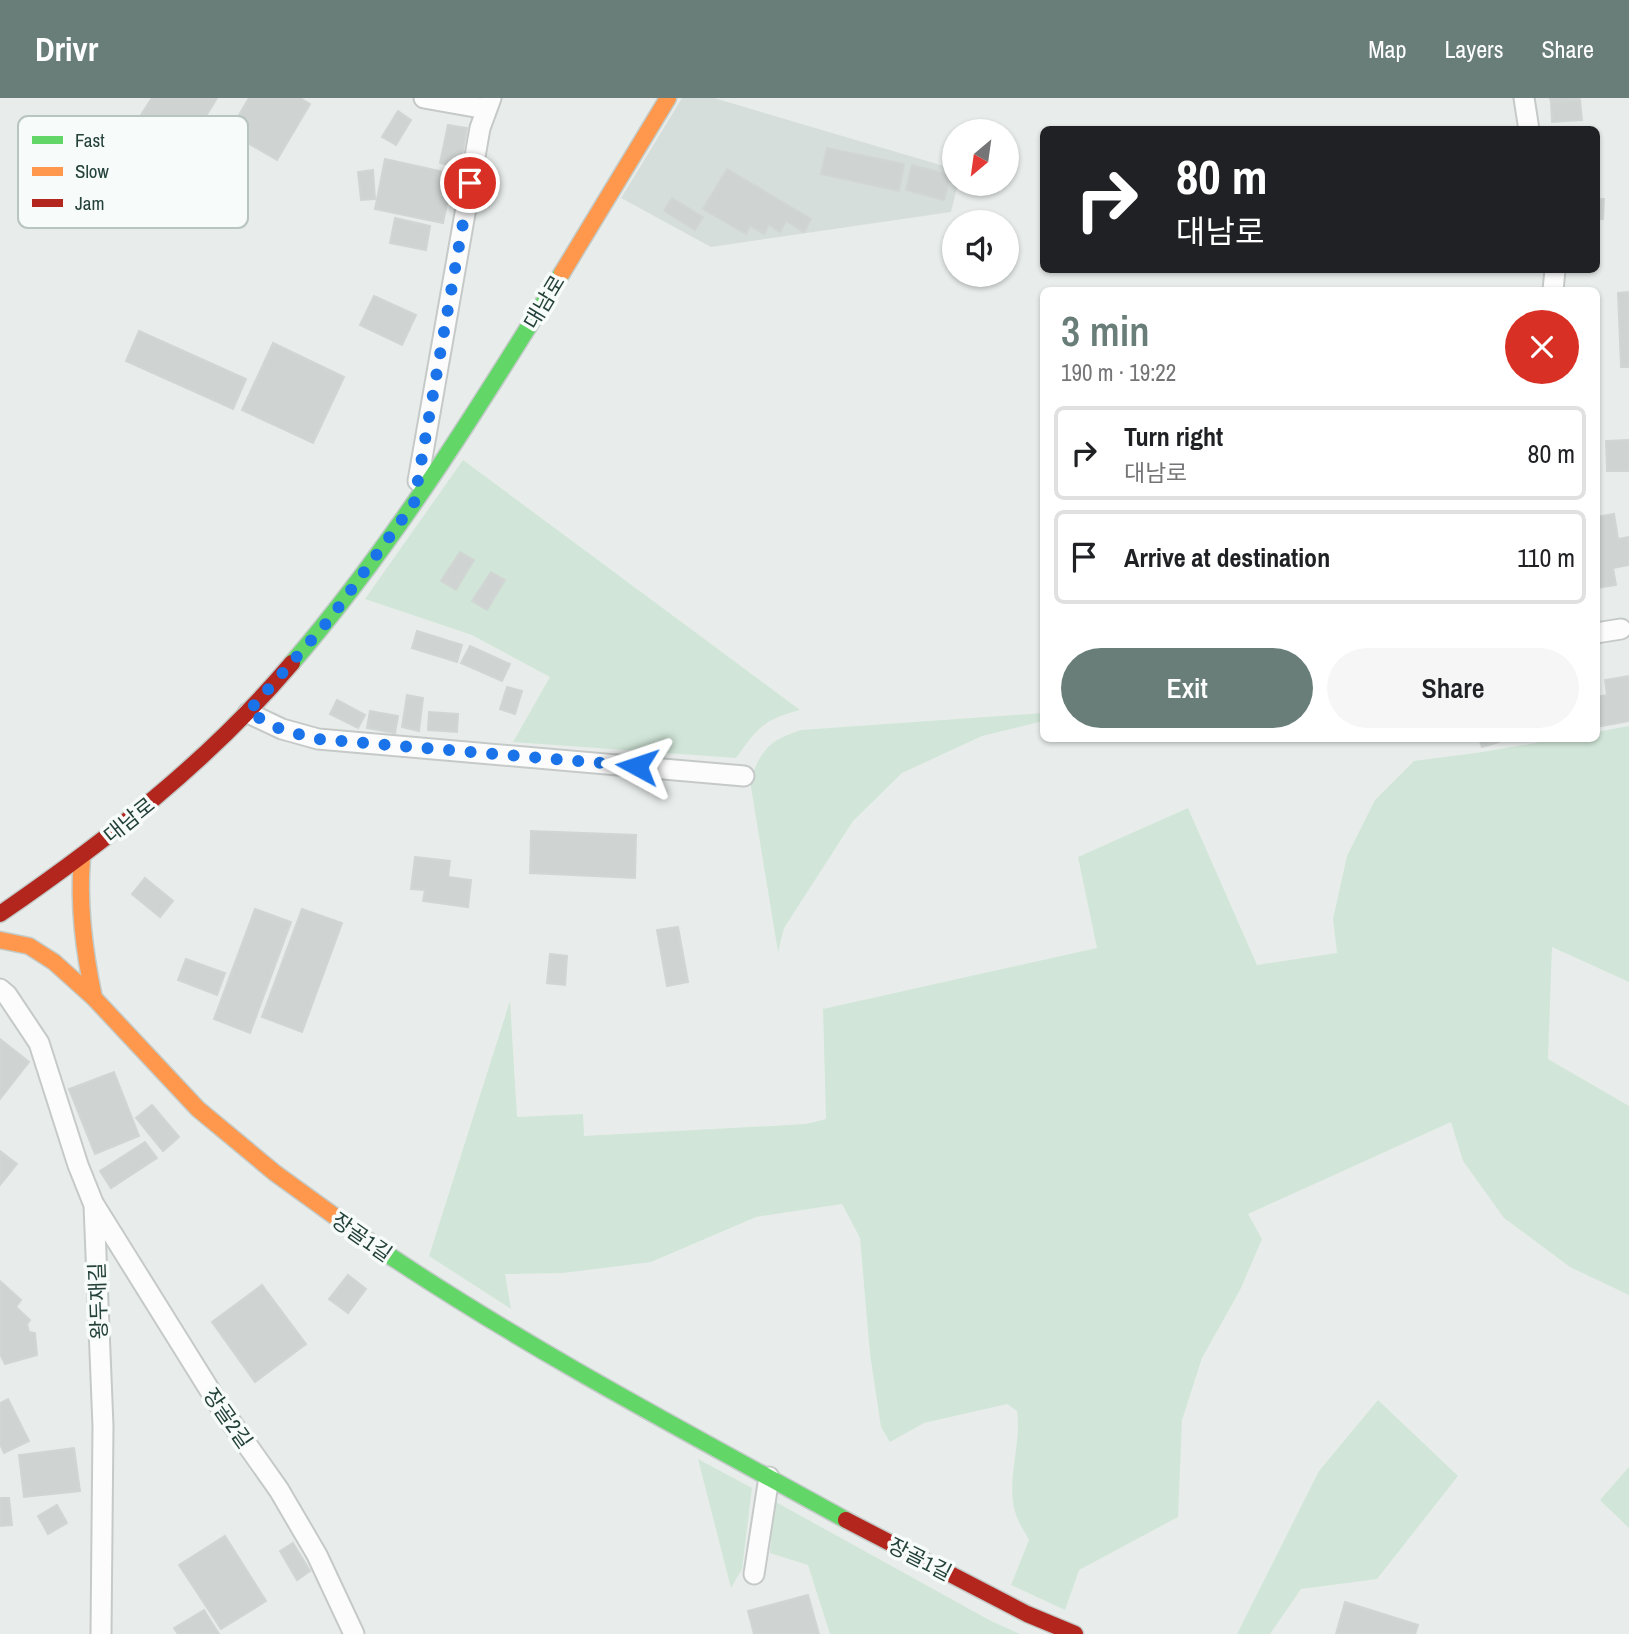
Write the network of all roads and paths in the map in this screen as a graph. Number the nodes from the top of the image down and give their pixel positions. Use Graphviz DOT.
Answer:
graph roads {
  1 [pos="424,98"];
  2 [pos="668,98"];
  3 [pos="1524,98"];
  4 [pos="489,104"];
  5 [pos="1528,126"];
  6 [pos="414,503"];
  7 [pos="1621,629"];
  8 [pos="1600,632"];
  9 [pos="248,712"];
  10 [pos="744,776"];
  11 [pos="82,859"];
  12 [pos="0,914"];
  13 [pos="0,940"];
  14 [pos="0,989"];
  15 [pos="94,998"];
  16 [pos="94,1205"];
  17 [pos="769,1478"];
  18 [pos="754,1574"];
  19 [pos="102,1634"];
  20 [pos="354,1634"];
  21 [pos="1075,1634"];
  1 -- 4 [label="lane"];
  2 -- 6 [label="street, 대남로"];
  3 -- 5 [label="lane"];
  4 -- 6 [label="lane, 대남로"];
  6 -- 9 [label="street, 대남로"];
  7 -- 8 [label="lane"];
  9 -- 10 [label="lane"];
  9 -- 11 [label="street, 대남로"];
  11 -- 12 [label="street, 대남로"];
  11 -- 15 [label="street"];
  13 -- 15 [label="street, 장골1길"];
  14 -- 16 [label="lane, 왕두재길"];
  15 -- 17 [label="street, 장골1길"];
  16 -- 19 [label="lane, 왕두재길"];
  16 -- 20 [label="lane, 장골2길"];
  17 -- 18 [label="lane"];
  17 -- 21 [label="street, 장골1길"];
}
